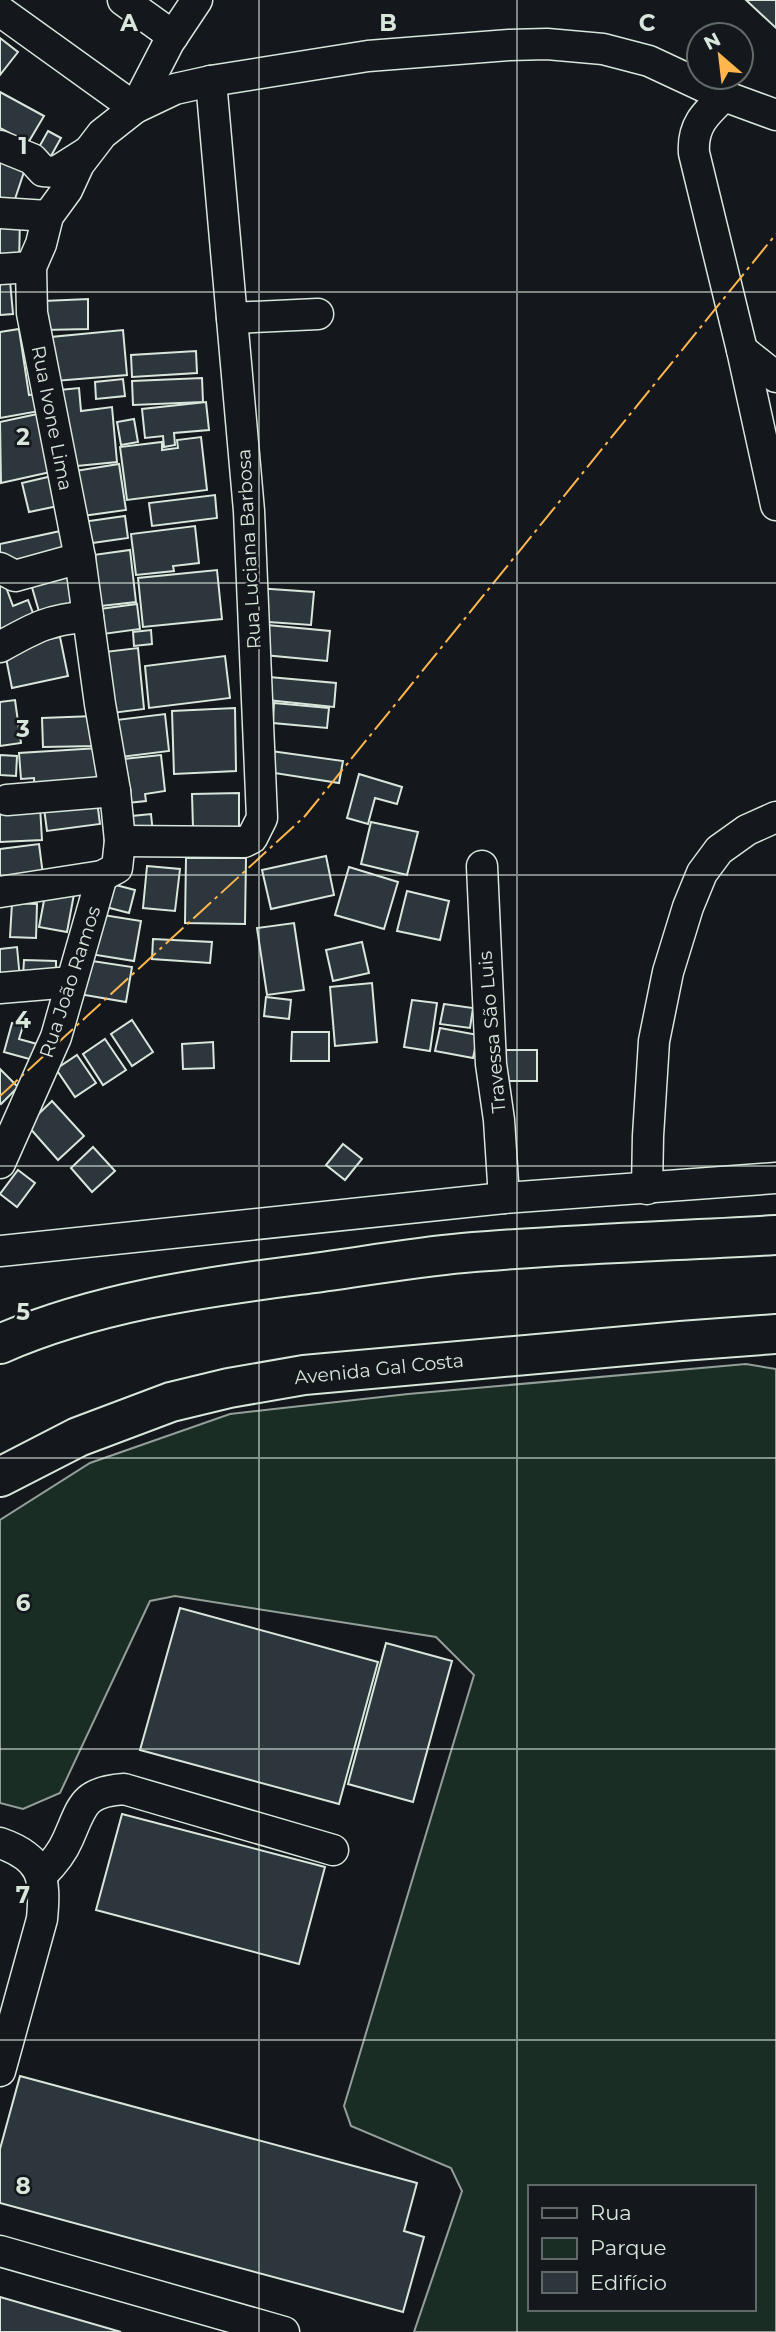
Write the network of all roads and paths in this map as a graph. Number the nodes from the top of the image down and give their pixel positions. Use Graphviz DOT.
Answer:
graph roads {
  1 [pos="123,0"];
  2 [pos="197,0"];
  3 [pos="0,11"];
  4 [pos="173,36"];
  5 [pos="211,81"];
  6 [pos="724,96"];
  7 [pos="135,108"];
  8 [pos="776,115"];
  9 [pos="0,146"];
  10 [pos="92,149"];
  11 [pos="0,213"];
  12 [pos="48,216"];
  13 [pos="31,267"];
  14 [pos="0,269"];
  15 [pos="318,314"];
  16 [pos="232,318"];
  17 [pos="742,350"];
  18 [pos="776,377"];
  19 [pos="776,505"];
  20 [pos="80,558"];
  21 [pos="0,568"];
  22 [pos="88,617"];
  23 [pos="0,648"];
  24 [pos="115,791"];
  25 [pos="7,800"];
  26 [pos="776,817"];
  27 [pos="120,842"];
  28 [pos="482,866"];
  29 [pos="102,876"];
  30 [pos="0,892"];
  31 [pos="71,982"];
  32 [pos="0,988"];
  33 [pos="0,1163"];
  34 [pos="776,1178"];
  35 [pos="647,1189"];
  36 [pos="504,1198"];
  37 [pos="776,1235"];
  38 [pos="0,1251"];
  39 [pos="776,1334"];
  40 [pos="0,1344"];
  41 [pos="0,1477"];
  42 [pos="0,1843"];
  43 [pos="333,1850"];
  44 [pos="42,1875"];
  45 [pos="0,2071"];
  46 [pos="0,2251"];
  47 [pos="284,2332"];
  1 -- 4 [label="street"];
  2 -- 4 [label="street"];
  3 -- 7 [label="street"];
  4 -- 7 [label="street"];
  5 -- 6 [label="street, Rua Ivone Lima"];
  5 -- 7 [label="street, Rua Ivone Lima"];
  5 -- 16 [label="street, Rua Luciana Barbosa"];
  6 -- 8 [label="street, Rua Ivone Lima"];
  6 -- 17 [label="street"];
  7 -- 10 [label="street, Rua Ivone Lima"];
  9 -- 10 [label="street"];
  10 -- 12 [label="street, Rua Ivone Lima"];
  11 -- 12 [label="street"];
  12 -- 13 [label="street, Rua Ivone Lima"];
  13 -- 14 [label="street"];
  13 -- 20 [label="street, Rua Ivone Lima"];
  15 -- 16 [label="street"];
  16 -- 27 [label="street, Rua Luciana Barbosa"];
  17 -- 18 [label="street"];
  17 -- 19 [label="street"];
  20 -- 21 [label="street"];
  20 -- 22 [label="street, Rua Ivone Lima"];
  22 -- 23 [label="street"];
  22 -- 24 [label="street, Rua Ivone Lima"];
  24 -- 25 [label="street"];
  24 -- 27 [label="street, Rua Ivone Lima"];
  26 -- 35 [label="street"];
  27 -- 29 [label="street"];
  28 -- 36 [label="street, Travessa São Luis"];
  29 -- 30 [label="street"];
  29 -- 31 [label="street, Rua João Ramos"];
  31 -- 32 [label="street"];
  31 -- 33 [label="street, Rua João Ramos"];
  34 -- 35 [label="street"];
  35 -- 36 [label="street"];
  36 -- 38 [label="street"];
  37 -- 40 [label="main road"];
  39 -- 41 [label="main road, Avenida Gal Costa"];
  42 -- 44 [label="street"];
  43 -- 44 [label="street"];
  44 -- 45 [label="street"];
  46 -- 47 [label="street"];
}
